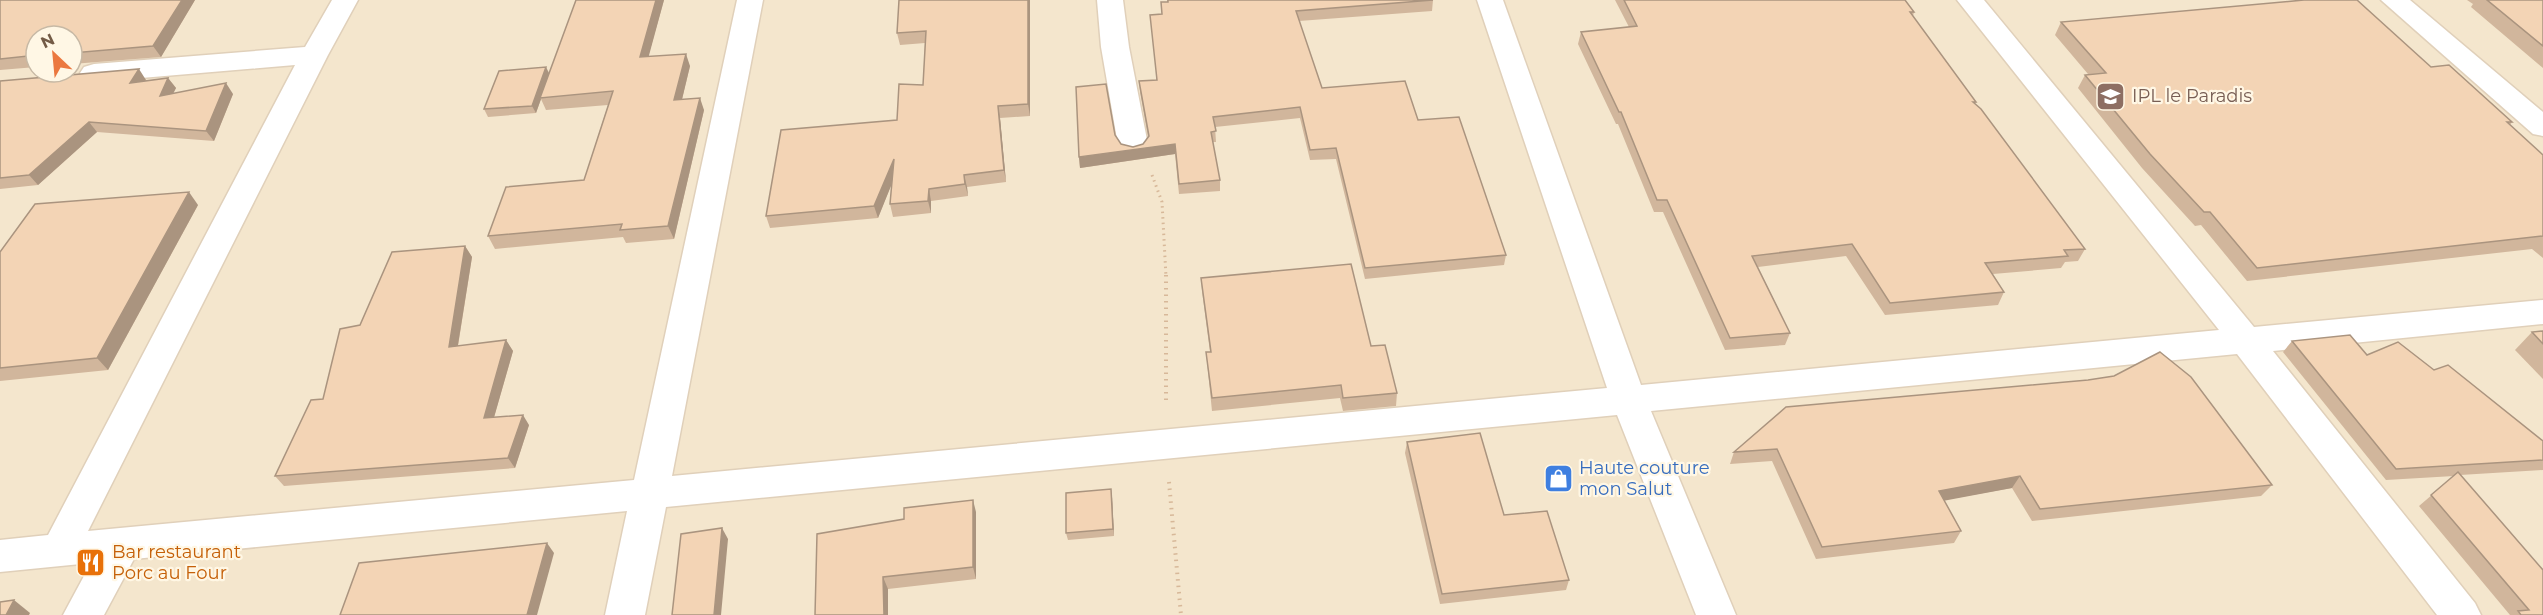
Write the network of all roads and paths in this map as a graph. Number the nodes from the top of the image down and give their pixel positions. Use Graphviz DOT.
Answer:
graph roads {
  1 [pos="345,0"];
  2 [pos="750,0"];
  3 [pos="1110,0"];
  4 [pos="1490,0"];
  5 [pos="1970,0"];
  6 [pos="2394,0"];
  7 [pos="314,55"];
  8 [pos="84,74"];
  9 [pos="2543,127"];
  10 [pos="1132,145"];
  11 [pos="2543,312"];
  12 [pos="2246,341"];
  13 [pos="1629,400"];
  14 [pos="1166,445"];
  15 [pos="649,494"];
  16 [pos="122,545"];
  17 [pos="59,551"];
  18 [pos="0,556"];
  19 [pos="83,615"];
  20 [pos="625,615"];
  21 [pos="1182,615"];
  22 [pos="1716,615"];
  23 [pos="2461,615"];
  1 -- 7 [label="street"];
  2 -- 15 [label="street"];
  3 -- 10 [label="street"];
  4 -- 13 [label="street"];
  5 -- 12 [label="street"];
  6 -- 9 [label="street"];
  7 -- 8 [label="street"];
  7 -- 17 [label="street"];
  10 -- 14 [label="path"];
  11 -- 12 [label="street"];
  12 -- 13 [label="street"];
  12 -- 23 [label="street"];
  13 -- 14 [label="street"];
  13 -- 22 [label="street"];
  14 -- 15 [label="street"];
  14 -- 21 [label="path"];
  15 -- 16 [label="street"];
  15 -- 20 [label="street"];
  16 -- 17 [label="street"];
  16 -- 19 [label="street"];
  17 -- 18 [label="street"];
}
